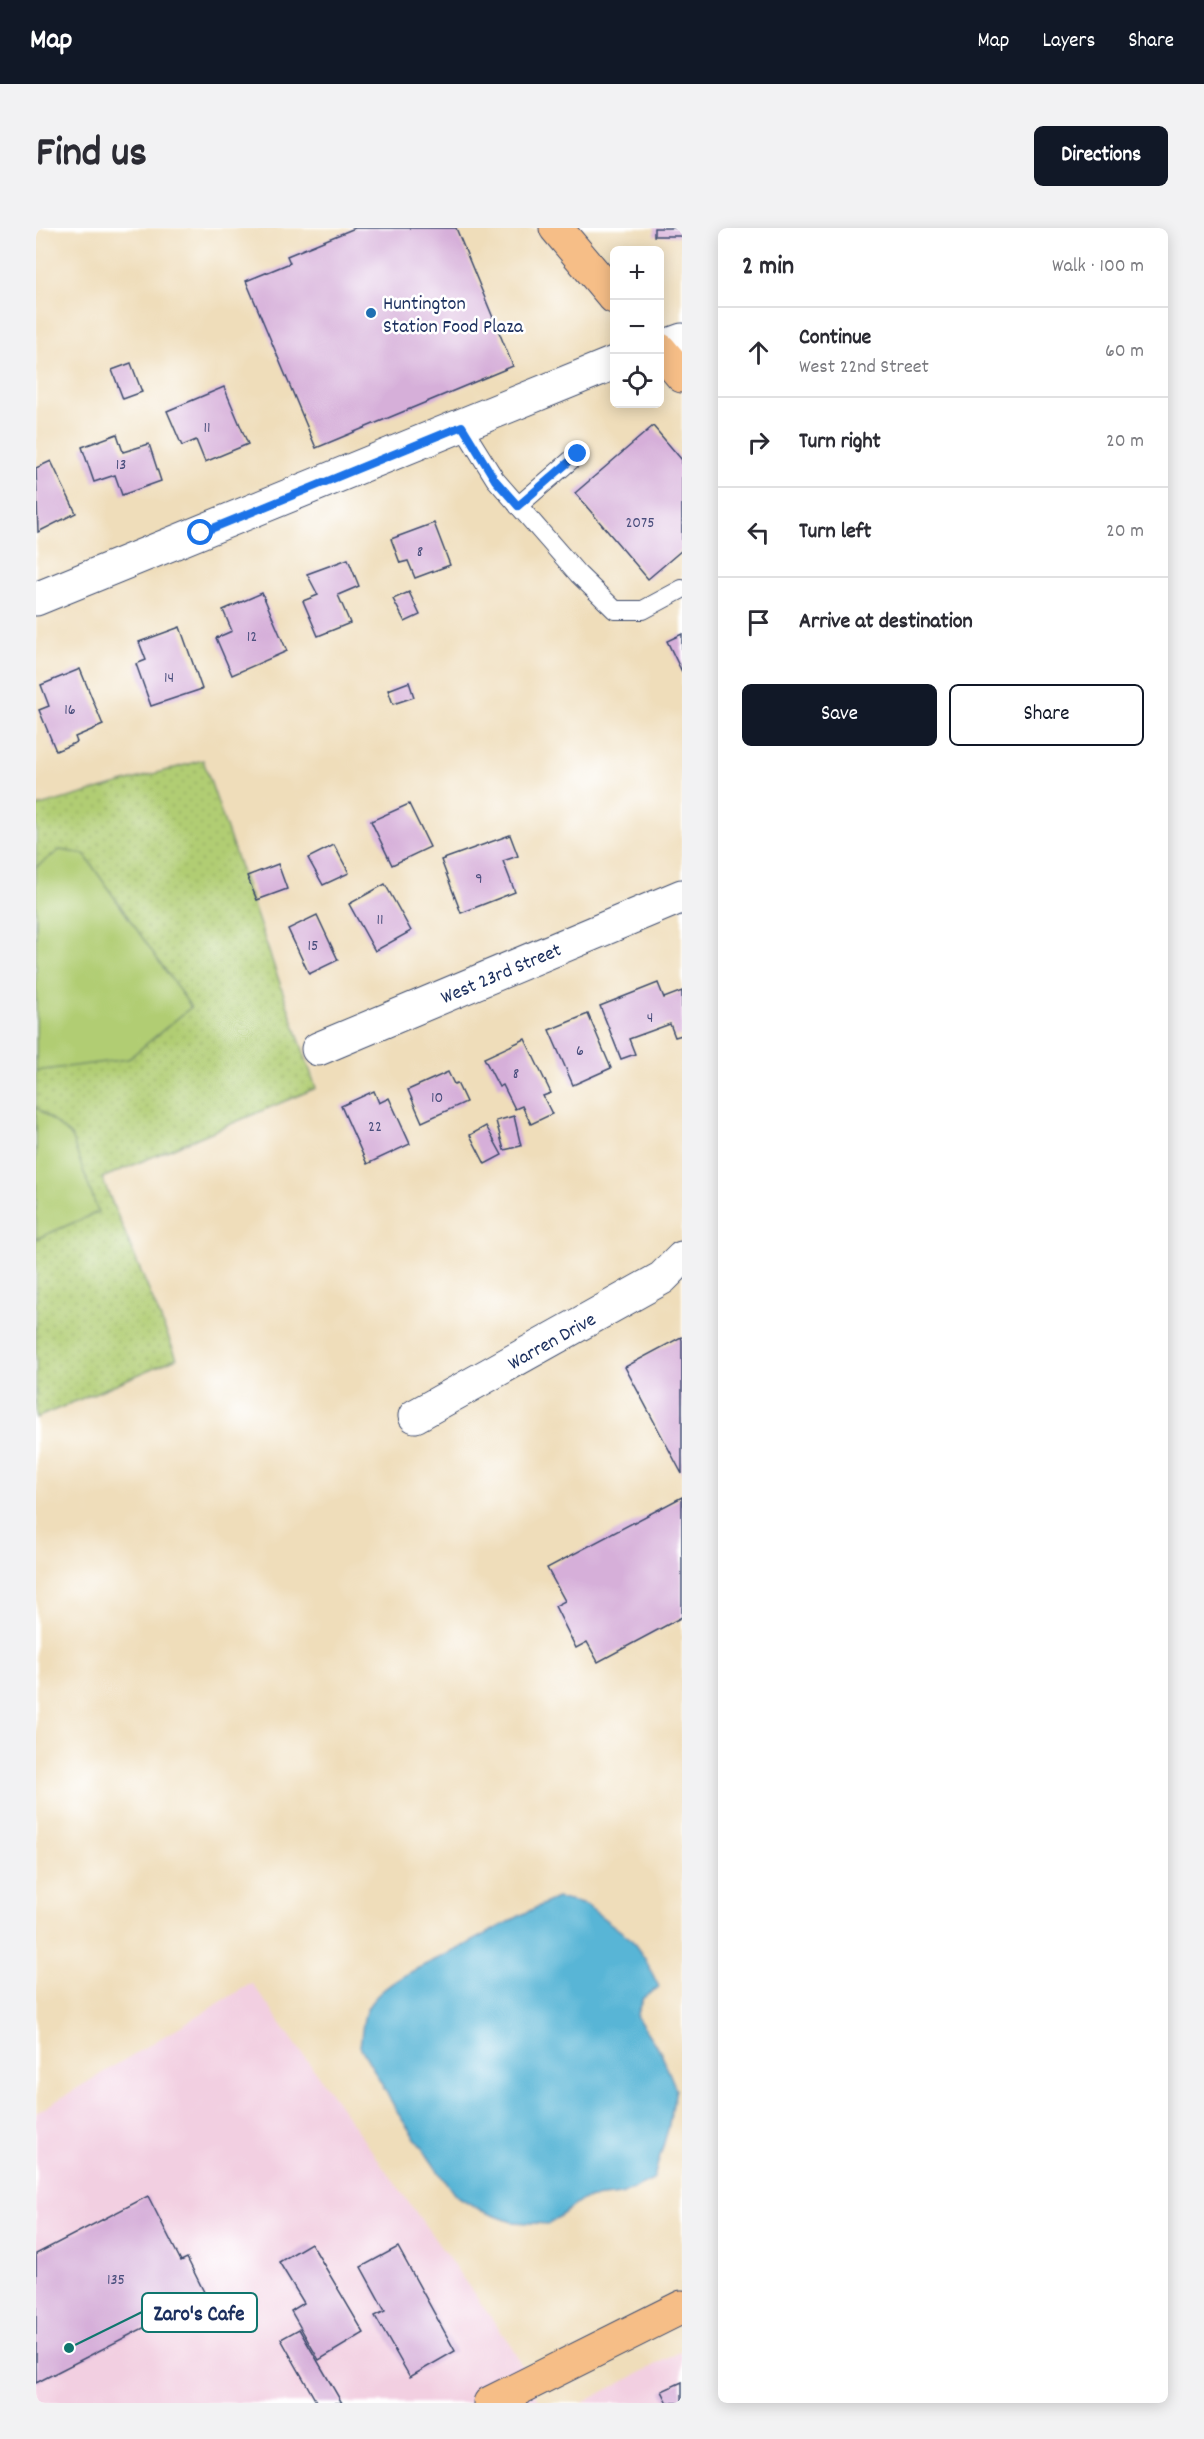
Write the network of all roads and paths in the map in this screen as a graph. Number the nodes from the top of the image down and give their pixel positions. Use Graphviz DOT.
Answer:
graph roads {
  1 [pos="556,228"];
  2 [pos="610,291"];
  3 [pos="682,340"];
  4 [pos="664,347"];
  5 [pos="664,354"];
  6 [pos="610,365"];
  7 [pos="682,376"];
  8 [pos="462,426"];
  9 [pos="578,454"];
  10 [pos="518,506"];
  11 [pos="682,589"];
  12 [pos="36,599"];
  13 [pos="682,896"];
  14 [pos="318,1049"];
  15 [pos="682,1258"];
  16 [pos="415,1416"];
  17 [pos="682,2307"];
  18 [pos="490,2403"];
  1 -- 2 [label="main road"];
  3 -- 4 [label="street"];
  5 -- 7 [label="main road"];
  6 -- 8 [label="street"];
  8 -- 10 [label="lane"];
  8 -- 12 [label="street"];
  9 -- 10 [label="lane"];
  10 -- 11 [label="lane"];
  13 -- 14 [label="street, West 23rd Street"];
  15 -- 16 [label="street, Warren Drive"];
  17 -- 18 [label="main road"];
}
